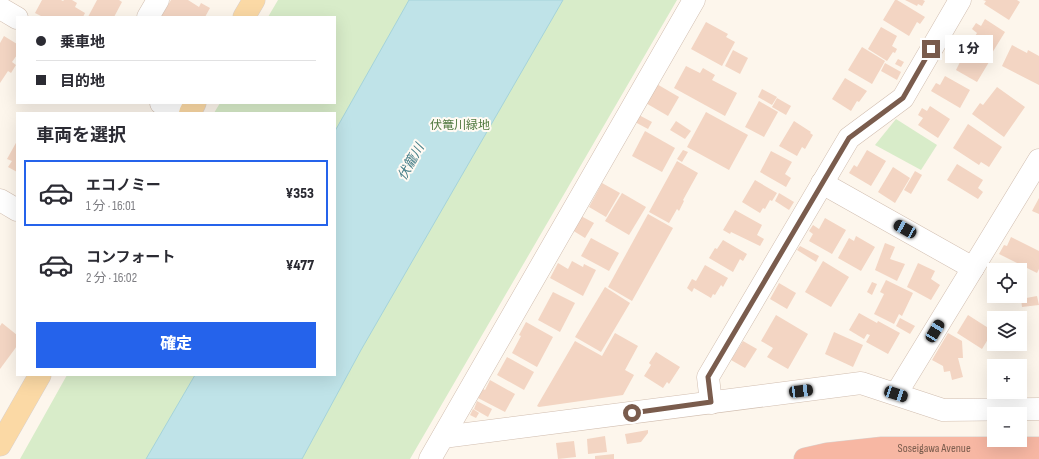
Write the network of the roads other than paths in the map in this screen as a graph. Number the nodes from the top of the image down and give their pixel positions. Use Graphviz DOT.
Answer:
graph roads {
  1 [pos="158,0"];
  2 [pos="254,0"];
  3 [pos="694,0"];
  4 [pos="960,0"];
  5 [pos="149,16"];
  6 [pos="245,16"];
  7 [pos="163,104"];
  8 [pos="176,112"];
  9 [pos="1039,160"];
  10 [pos="822,183"];
  11 [pos="0,200"];
  12 [pos="16,209"];
  13 [pos="973,268"];
  14 [pos="39,376"];
  15 [pos="896,394"];
  16 [pos="711,402"];
  17 [pos="1039,409"];
  18 [pos="443,437"];
  19 [pos="0,445"];
  20 [pos="1039,448"];
  21 [pos="430,459"];
  22 [pos="805,459"];
  1 -- 5 [label="street"];
  2 -- 6 [label="main road"];
  3 -- 18 [label="street"];
  4 -- 10 [label="street"];
  7 -- 8 [label="street"];
  9 -- 13 [label="street"];
  10 -- 13 [label="street"];
  10 -- 16 [label="street"];
  11 -- 12 [label="street"];
  13 -- 15 [label="street"];
  14 -- 19 [label="main road"];
  15 -- 16 [label="street"];
  15 -- 17 [label="street"];
  16 -- 18 [label="street"];
  18 -- 21 [label="street"];
  20 -- 22 [label="highway, Soseigawa Avenue"];
}
